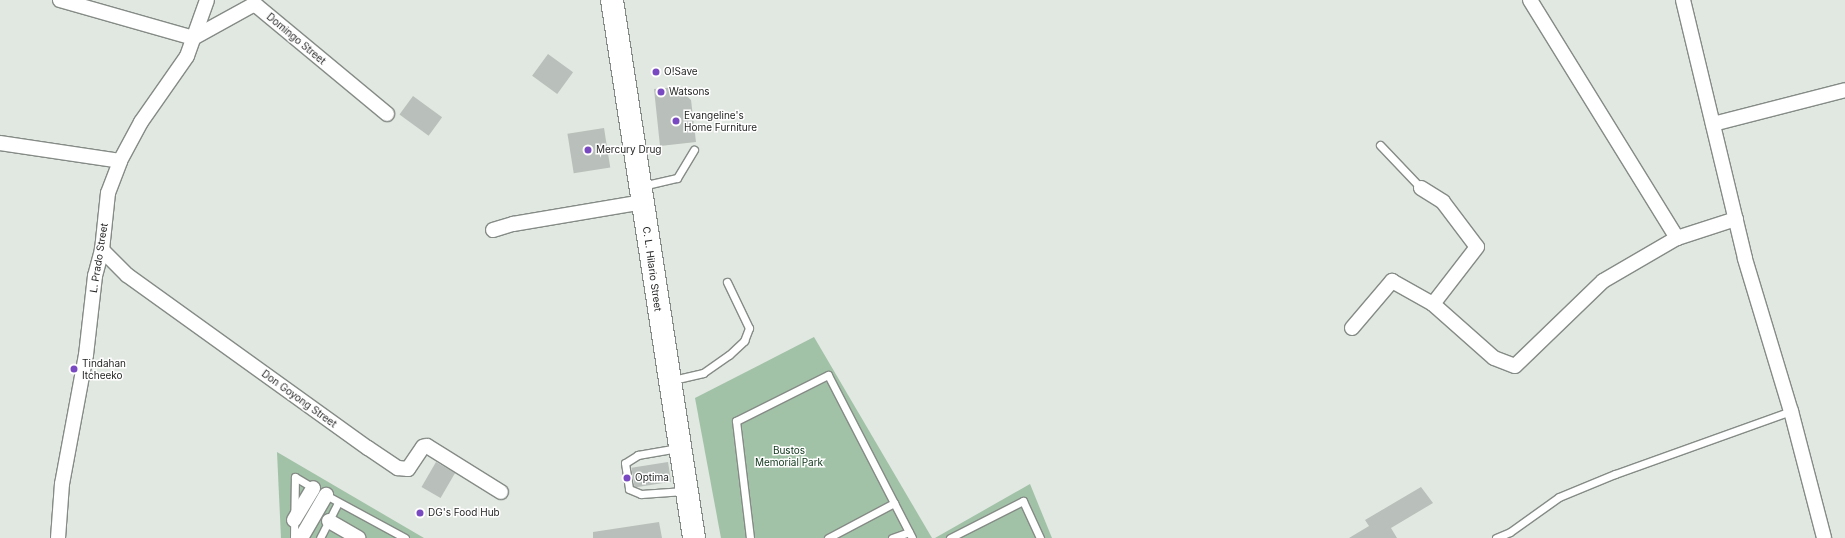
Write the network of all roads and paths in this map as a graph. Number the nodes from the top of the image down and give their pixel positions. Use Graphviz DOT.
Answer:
graph roads {
  1 [pos="60,0"];
  2 [pos="207,0"];
  3 [pos="612,0"];
  4 [pos="1683,0"];
  5 [pos="1536,2"];
  6 [pos="193,38"];
  7 [pos="1845,90"];
  8 [pos="387,114"];
  9 [pos="1712,124"];
  10 [pos="0,142"];
  11 [pos="1380,145"];
  12 [pos="694,150"];
  13 [pos="120,161"];
  14 [pos="1421,188"];
  15 [pos="641,194"];
  16 [pos="1736,219"];
  17 [pos="493,230"];
  18 [pos="1676,238"];
  19 [pos="102,250"];
  20 [pos="727,282"];
  21 [pos="1433,304"];
  22 [pos="1352,328"];
  23 [pos="669,382"];
  24 [pos="1791,411"];
  25 [pos="680,447"];
  26 [pos="313,488"];
  27 [pos="687,491"];
  28 [pos="501,492"];
  29 [pos="332,499"];
  30 [pos="894,503"];
  31 [pos="294,520"];
  32 [pos="329,521"];
  33 [pos="394,535"];
  34 [pos="910,535"];
  35 [pos="58,538"];
  36 [pos="294,538"];
  37 [pos="301,538"];
  38 [pos="320,538"];
  39 [pos="358,538"];
  40 [pos="405,538"];
  41 [pos="694,538"];
  42 [pos="750,538"];
  43 [pos="828,538"];
  44 [pos="892,538"];
  45 [pos="950,538"];
  46 [pos="1040,538"];
  47 [pos="1496,538"];
  48 [pos="1824,538"];
  1 -- 6 [label="street"];
  2 -- 6 [label="street, L. Prado Street"];
  3 -- 15 [label="main road, C. L. Hilario Street"];
  4 -- 9 [label="street"];
  5 -- 18 [label="street"];
  6 -- 8 [label="street, Domingo Street"];
  6 -- 13 [label="street, L. Prado Street"];
  7 -- 9 [label="street"];
  9 -- 16 [label="street"];
  10 -- 13 [label="street"];
  11 -- 14 [label="lane"];
  12 -- 15 [label="lane"];
  13 -- 19 [label="street, L. Prado Street"];
  14 -- 21 [label="street"];
  15 -- 17 [label="street"];
  15 -- 23 [label="main road, C. L. Hilario Street"];
  16 -- 18 [label="street"];
  16 -- 24 [label="street"];
  18 -- 21 [label="street"];
  19 -- 28 [label="street, Don Goyong Street"];
  19 -- 35 [label="street, L. Prado Street"];
  20 -- 23 [label="lane"];
  21 -- 22 [label="street"];
  23 -- 25 [label="main road, C. L. Hilario Street"];
  24 -- 47 [label="lane"];
  24 -- 48 [label="street"];
  25 -- 27 [label="main road, C. L. Hilario Street"];
  25 -- 27 [label="lane"];
  26 -- 29 [label="lane"];
  26 -- 31 [label="street"];
  26 -- 31 [label="lane"];
  27 -- 41 [label="main road, C. L. Hilario Street"];
  29 -- 32 [label="lane"];
  29 -- 33 [label="lane"];
  29 -- 37 [label="street"];
  30 -- 34 [label="lane"];
  30 -- 42 [label="lane"];
  30 -- 43 [label="lane"];
  31 -- 36 [label="lane"];
  32 -- 38 [label="lane"];
  32 -- 39 [label="street"];
  33 -- 40 [label="lane"];
  34 -- 44 [label="lane"];
  45 -- 46 [label="lane"];
}
